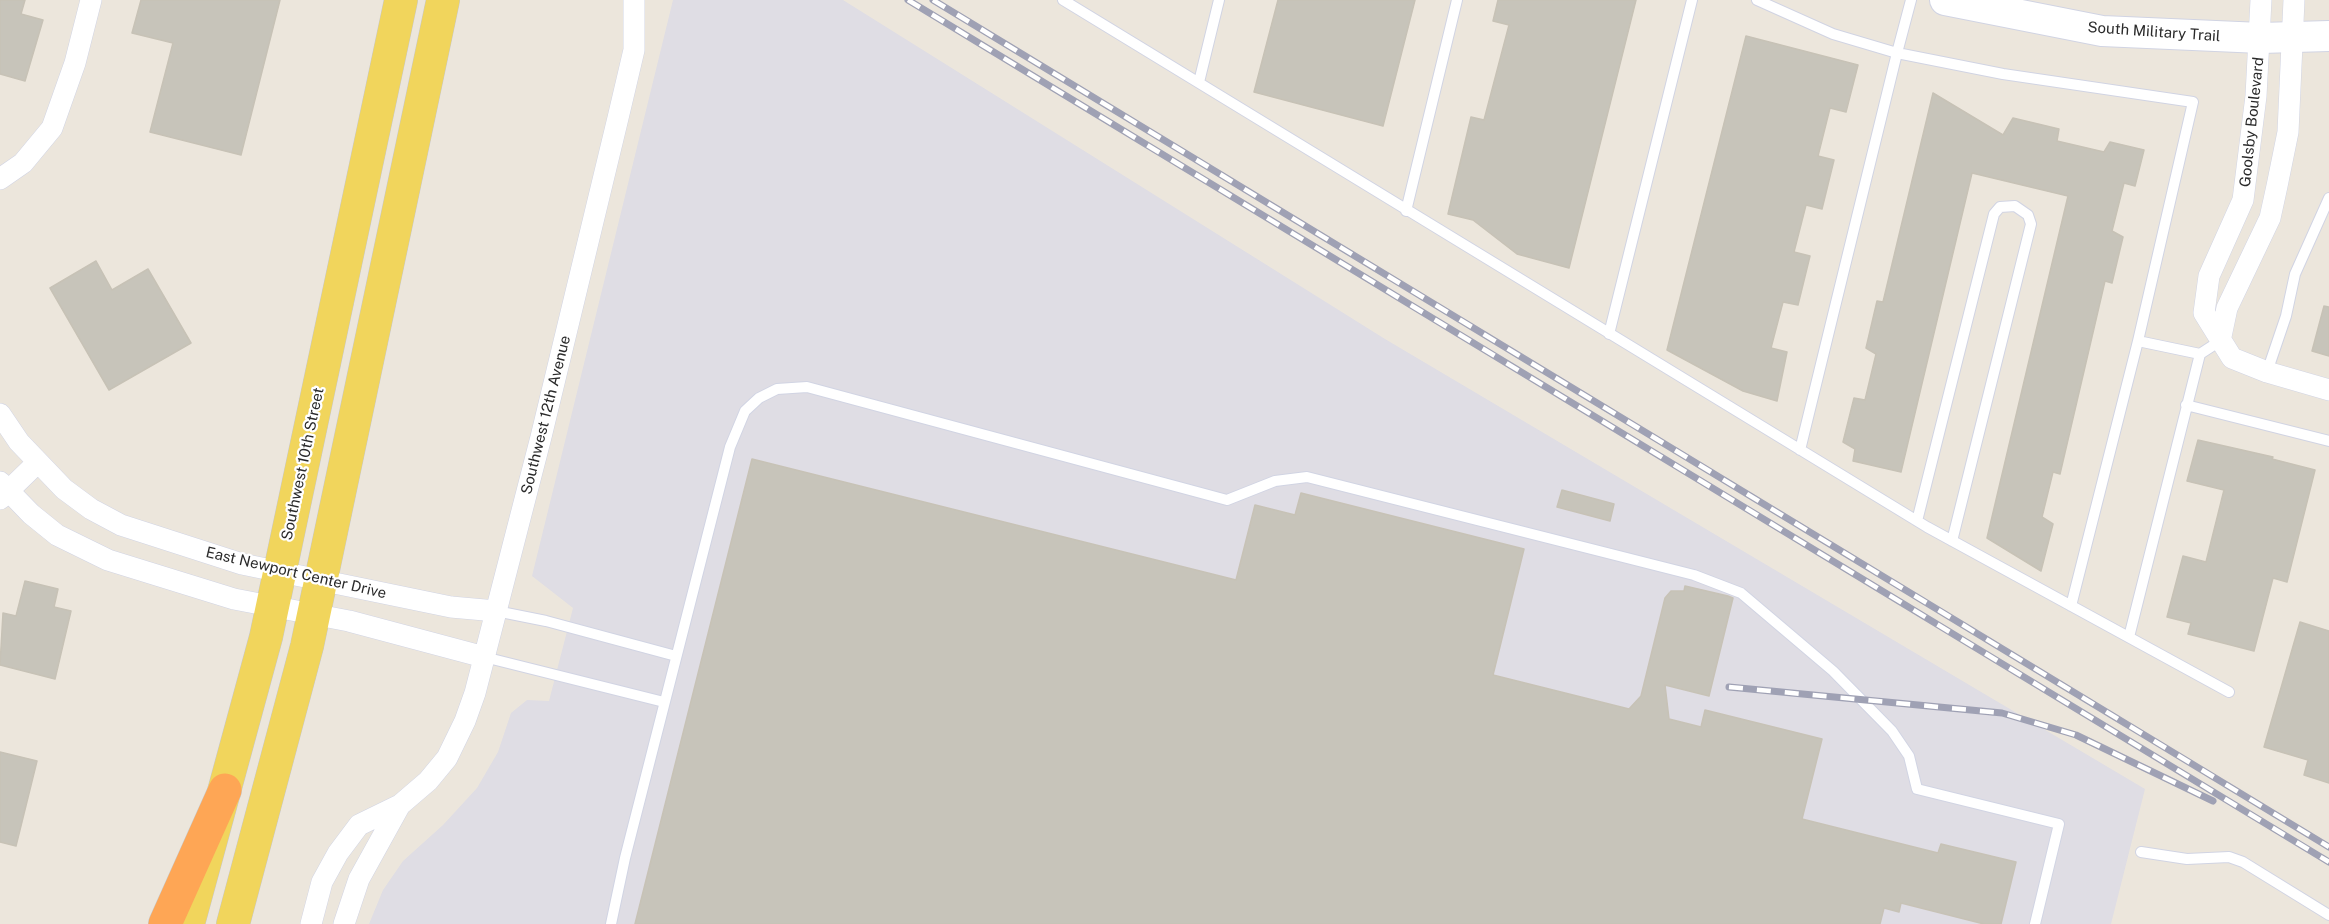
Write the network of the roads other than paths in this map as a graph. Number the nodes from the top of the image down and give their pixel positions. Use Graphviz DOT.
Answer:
graph roads {
  1 [pos="91,0"];
  2 [pos="402,0"];
  3 [pos="443,0"];
  4 [pos="634,0"];
  5 [pos="1063,0"];
  6 [pos="1219,0"];
  7 [pos="1456,0"];
  8 [pos="1692,0"];
  9 [pos="1757,0"];
  10 [pos="1911,0"];
  11 [pos="1945,0"];
  12 [pos="2261,0"];
  13 [pos="2294,0"];
  14 [pos="2329,36"];
  15 [pos="2294,37"];
  16 [pos="2261,38"];
  17 [pos="1897,53"];
  18 [pos="1199,82"];
  19 [pos="0,179"];
  20 [pos="2329,198"];
  21 [pos="1406,211"];
  22 [pos="1609,334"];
  23 [pos="2138,341"];
  24 [pos="2220,341"];
  25 [pos="2200,354"];
  26 [pos="2266,372"];
  27 [pos="2329,390"];
  28 [pos="2186,405"];
  29 [pos="0,414"];
  30 [pos="2329,441"];
  31 [pos="1800,450"];
  32 [pos="38,463"];
  33 [pos="3,491"];
  34 [pos="1917,520"];
  35 [pos="1952,541"];
  36 [pos="280,572"];
  37 [pos="321,580"];
  38 [pos="2071,606"];
  39 [pos="273,607"];
  40 [pos="496,611"];
  41 [pos="314,614"];
  42 [pos="2129,637"];
  43 [pos="676,656"];
  44 [pos="484,657"];
  45 [pos="2229,692"];
  46 [pos="664,702"];
  47 [pos="225,790"];
  48 [pos="400,805"];
  49 [pos="2141,852"];
  50 [pos="2329,915"];
  51 [pos="165,924"];
  52 [pos="188,924"];
  53 [pos="233,924"];
  54 [pos="311,924"];
  55 [pos="344,924"];
  56 [pos="611,924"];
  57 [pos="2034,924"];
  1 -- 19 [label="street"];
  2 -- 36 [label="main road, Southwest 10th Street"];
  3 -- 37 [label="main road"];
  4 -- 40 [label="street, Southwest 12th Avenue"];
  5 -- 18 [label="lane"];
  6 -- 18 [label="lane"];
  7 -- 21 [label="lane"];
  8 -- 22 [label="lane"];
  9 -- 17 [label="lane"];
  10 -- 17 [label="lane"];
  11 -- 16 [label="street, South Military Trail"];
  12 -- 16 [label="street, Goolsby Boulevard"];
  13 -- 15 [label="street, Goolsby Boulevard"];
  14 -- 15 [label="street, South Military Trail"];
  15 -- 16 [label="street, South Military Trail"];
  15 -- 24 [label="street, Goolsby Boulevard"];
  16 -- 24 [label="street, Goolsby Boulevard"];
  17 -- 23 [label="lane"];
  17 -- 31 [label="lane"];
  18 -- 21 [label="lane"];
  20 -- 26 [label="lane"];
  21 -- 22 [label="lane"];
  22 -- 31 [label="lane"];
  23 -- 25 [label="lane"];
  23 -- 38 [label="lane"];
  24 -- 25 [label="lane"];
  24 -- 26 [label="street, Goolsby Boulevard"];
  25 -- 28 [label="lane"];
  26 -- 27 [label="street, Goolsby Boulevard"];
  28 -- 30 [label="lane"];
  28 -- 42 [label="lane"];
  29 -- 32 [label="street, East Newport Center Drive"];
  31 -- 34 [label="lane"];
  32 -- 33 [label="street"];
  32 -- 36 [label="street, East Newport Center Drive"];
  33 -- 39 [label="street"];
  34 -- 35 [label="lane"];
  34 -- 35 [label="lane"];
  35 -- 38 [label="lane"];
  36 -- 37 [label="street, East Newport Center Drive"];
  36 -- 39 [label="main road, Southwest 10th Street"];
  37 -- 40 [label="street, East Newport Center Drive"];
  37 -- 41 [label="main road"];
  38 -- 42 [label="lane"];
  39 -- 41 [label="street"];
  39 -- 47 [label="main road, Southwest 10th Street"];
  40 -- 43 [label="lane"];
  40 -- 44 [label="street, Southwest 12th Avenue"];
  41 -- 44 [label="street"];
  41 -- 53 [label="main road"];
  42 -- 45 [label="lane"];
  43 -- 46 [label="lane"];
  43 -- 57 [label="lane"];
  44 -- 46 [label="lane"];
  44 -- 48 [label="street, Southwest 12th Avenue"];
  46 -- 56 [label="lane"];
  47 -- 51 [label="highway"];
  47 -- 52 [label="main road, Southwest 10th Street"];
  48 -- 54 [label="street, Southwest 12th Avenue"];
  48 -- 55 [label="street, Southwest 12th Avenue"];
  49 -- 50 [label="lane"];
}
